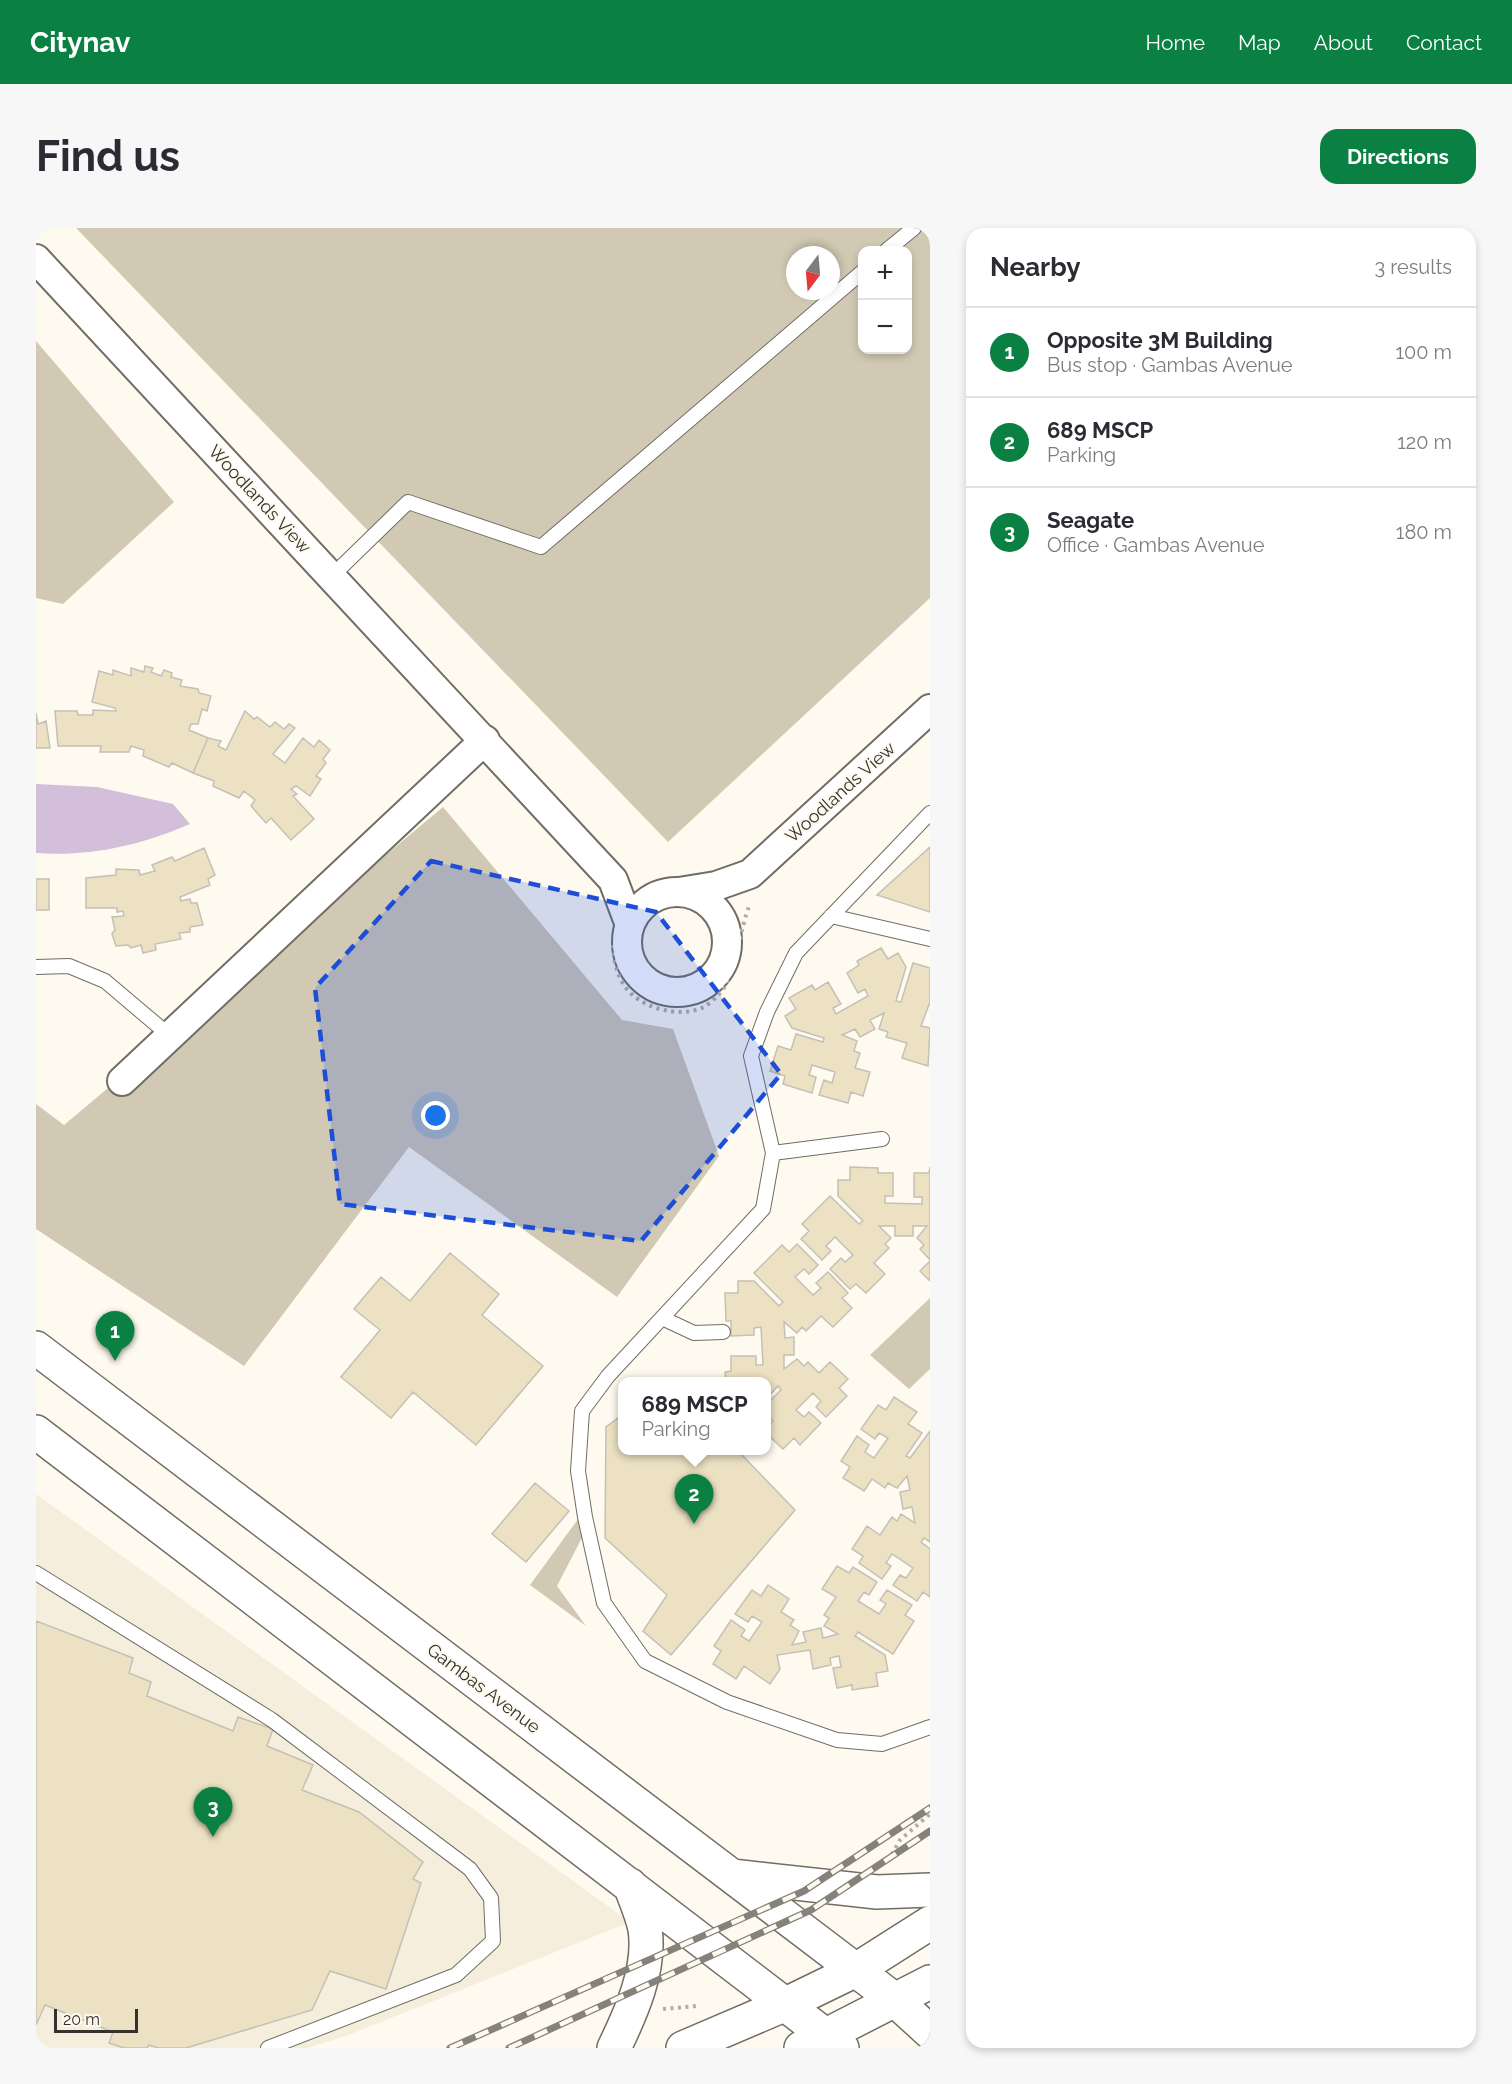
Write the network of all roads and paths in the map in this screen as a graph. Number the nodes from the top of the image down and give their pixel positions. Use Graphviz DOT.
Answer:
graph roads {
  1 [pos="914,228"];
  2 [pos="892,246"];
  3 [pos="36,259"];
  4 [pos="858,275"];
  5 [pos="332,576"];
  6 [pos="930,709"];
  7 [pos="485,740"];
  8 [pos="930,813"];
  9 [pos="750,874"];
  10 [pos="613,880"];
  11 [pos="667,895"];
  12 [pos="831,916"];
  13 [pos="630,926"];
  14 [pos="727,934"];
  15 [pos="930,939"];
  16 [pos="36,967"];
  17 [pos="170,1036"];
  18 [pos="122,1081"];
  19 [pos="882,1139"];
  20 [pos="773,1153"];
  21 [pos="662,1318"];
  22 [pos="723,1332"];
  23 [pos="36,1348"];
  24 [pos="36,1432"];
  25 [pos="36,1573"];
  26 [pos="930,1727"];
  27 [pos="930,1814"];
  28 [pos="885,1867"];
  29 [pos="732,1876"];
  30 [pos="630,1885"];
  31 [pos="930,1890"];
  32 [pos="930,1923"];
  33 [pos="856,1970"];
  34 [pos="930,1982"];
  35 [pos="895,2000"];
  36 [pos="786,2004"];
  37 [pos="699,2006"];
  38 [pos="633,2008"];
  39 [pos="930,2032"];
  40 [pos="823,2044"];
  41 [pos="268,2048"];
  42 [pos="614,2048"];
  43 [pos="683,2048"];
  1 -- 2 [label="lane"];
  3 -- 5 [label="street, Woodlands View"];
  4 -- 5 [label="lane"];
  5 -- 7 [label="street, Woodlands View"];
  6 -- 9 [label="street, Woodlands View"];
  7 -- 10 [label="street, Woodlands View"];
  7 -- 17 [label="street"];
  8 -- 12 [label="lane"];
  9 -- 11 [label="street, Woodlands View"];
  9 -- 14 [label="street, Woodlands View"];
  10 -- 11 [label="street, Woodlands View"];
  10 -- 13 [label="street, Woodlands View"];
  11 -- 13 [label="street"];
  11 -- 14 [label="street, Woodlands View"];
  12 -- 15 [label="lane"];
  12 -- 20 [label="lane"];
  13 -- 14 [label="street, Woodlands View"];
  16 -- 17 [label="lane"];
  17 -- 18 [label="street"];
  19 -- 20 [label="lane"];
  20 -- 21 [label="lane"];
  21 -- 22 [label="lane"];
  21 -- 26 [label="lane"];
  23 -- 29 [label="main road, Gambas Avenue"];
  24 -- 30 [label="main road"];
  25 -- 41 [label="lane"];
  27 -- 28 [label="path"];
  29 -- 31 [label="main road"];
  29 -- 33 [label="main road, Gambas Avenue"];
  30 -- 36 [label="main road"];
  30 -- 38 [label="main road"];
  32 -- 33 [label="main road"];
  33 -- 35 [label="main road, Gambas Avenue"];
  33 -- 36 [label="main road"];
  34 -- 35 [label="main road"];
  35 -- 39 [label="main road, Gambas Avenue"];
  35 -- 40 [label="main road"];
  36 -- 40 [label="main road"];
  36 -- 43 [label="main road"];
  37 -- 38 [label="path"];
  38 -- 42 [label="main road"];
}
